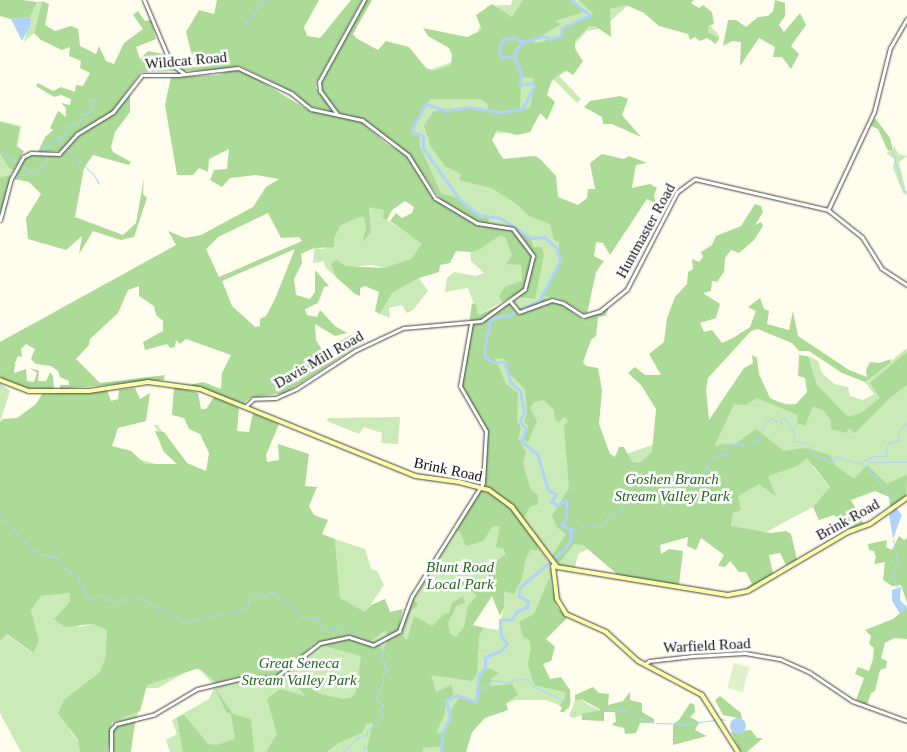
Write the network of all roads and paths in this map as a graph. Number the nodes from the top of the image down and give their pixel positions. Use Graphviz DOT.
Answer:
graph roads {
  1 [pos="144,0"];
  2 [pos="364,0"];
  3 [pos="907,18"];
  4 [pos="185,74"];
  5 [pos="338,114"];
  6 [pos="828,210"];
  7 [pos="0,220"];
  8 [pos="907,285"];
  9 [pos="510,301"];
  10 [pos="471,323"];
  11 [pos="0,380"];
  12 [pos="245,407"];
  13 [pos="481,487"];
  14 [pos="907,498"];
  15 [pos="551,562"];
  16 [pos="644,664"];
  17 [pos="907,721"];
  18 [pos="111,752"];
  19 [pos="738,752"];
  1 -- 4 [label="street"];
  2 -- 5 [label="street"];
  3 -- 6 [label="street"];
  4 -- 5 [label="street, Wildcat Road"];
  4 -- 7 [label="street, Wildcat Road"];
  5 -- 9 [label="street, Davis Mill Road"];
  6 -- 8 [label="street, Huntmaster Road"];
  6 -- 9 [label="street, Huntmaster Road"];
  9 -- 10 [label="street, Davis Mill Road"];
  10 -- 12 [label="street, Davis Mill Road"];
  10 -- 13 [label="street"];
  11 -- 12 [label="main road, Brink Road"];
  12 -- 13 [label="main road, Brink Road"];
  13 -- 15 [label="main road, Brink Road"];
  13 -- 18 [label="street"];
  14 -- 15 [label="main road, Brink Road"];
  15 -- 16 [label="main road"];
  16 -- 17 [label="street, Warfield Road"];
  16 -- 19 [label="main road"];
}
